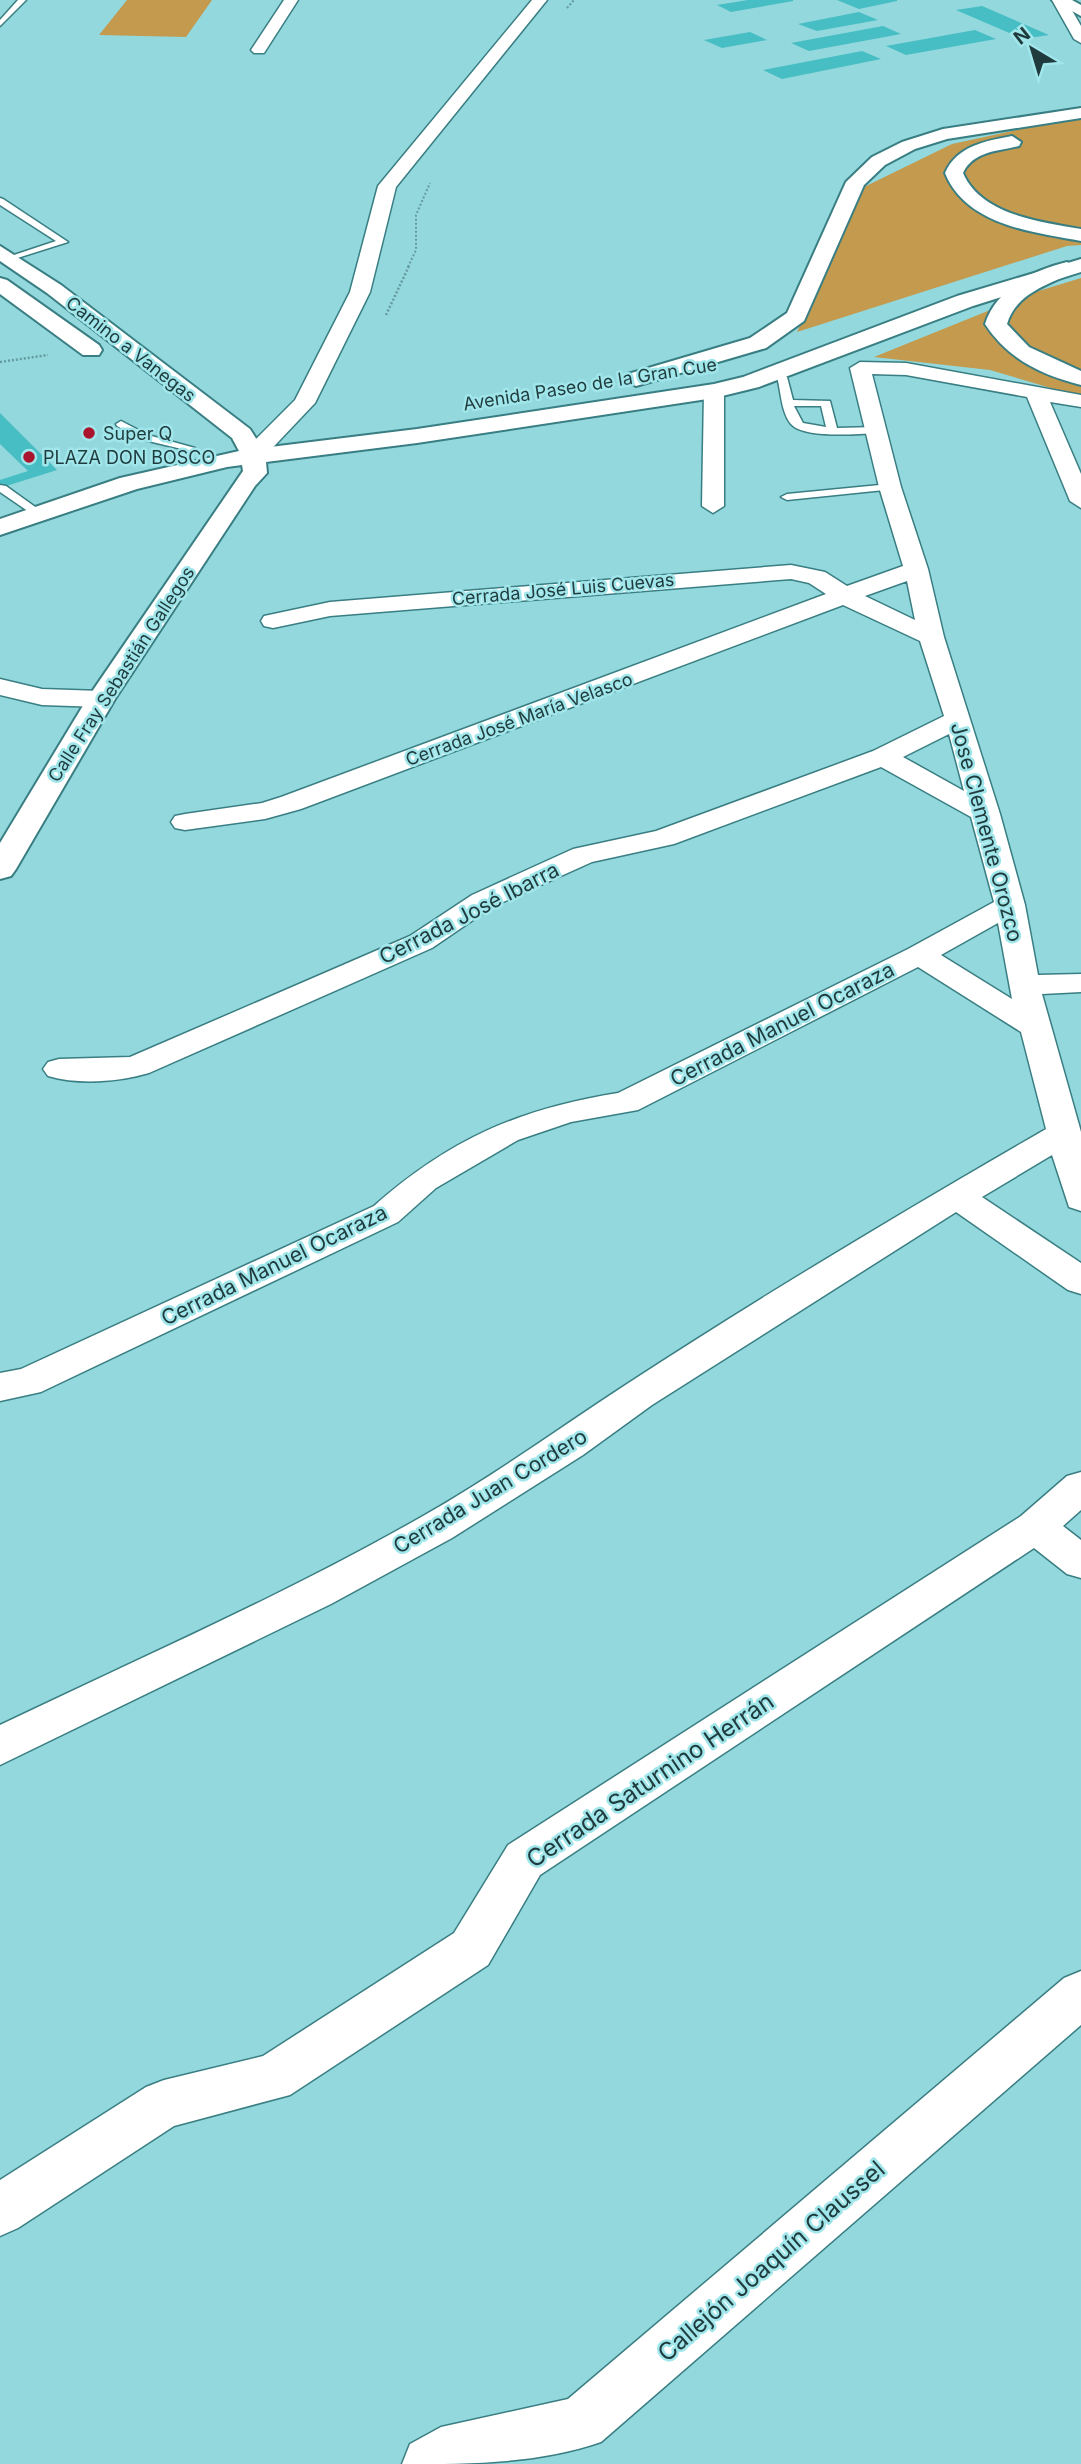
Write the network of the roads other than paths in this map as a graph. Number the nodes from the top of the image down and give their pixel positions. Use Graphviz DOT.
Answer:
graph roads {
  1 [pos="22,0"];
  2 [pos="291,0"];
  3 [pos="540,0"];
  4 [pos="1060,0"];
  5 [pos="1081,10"];
  6 [pos="0,24"];
  7 [pos="1081,38"];
  8 [pos="260,50"];
  9 [pos="1081,113"];
  10 [pos="1042,138"];
  11 [pos="0,201"];
  12 [pos="1081,234"];
  13 [pos="5,256"];
  14 [pos="1076,262"];
  15 [pos="0,284"];
  16 [pos="965,301"];
  17 [pos="821,332"];
  18 [pos="796,341"];
  19 [pos="107,362"];
  20 [pos="862,376"];
  21 [pos="782,377"];
  22 [pos="1081,378"];
  23 [pos="636,379"];
  24 [pos="751,382"];
  25 [pos="610,383"];
  26 [pos="714,391"];
  27 [pos="1038,398"];
  28 [pos="1081,401"];
  29 [pos="789,403"];
  30 [pos="121,424"];
  31 [pos="316,425"];
  32 [pos="283,428"];
  33 [pos="832,429"];
  34 [pos="876,430"];
  35 [pos="204,444"];
  36 [pos="247,457"];
  37 [pos="888,477"];
  38 [pos="787,497"];
  39 [pos="1081,501"];
  40 [pos="16,503"];
  41 [pos="713,506"];
  42 [pos="0,527"];
  43 [pos="916,569"];
  44 [pos="847,597"];
  45 [pos="273,621"];
  46 [pos="931,637"];
  47 [pos="0,687"];
  48 [pos="101,699"];
  49 [pos="958,719"];
  50 [pos="883,757"];
  51 [pos="985,814"];
  52 [pos="185,822"];
  53 [pos="0,869"];
  54 [pos="1010,905"];
  55 [pos="919,955"];
  56 [pos="1081,983"];
  57 [pos="1024,985"];
  58 [pos="1036,1028"];
  59 [pos="59,1069"];
  60 [pos="1065,1133"];
  61 [pos="957,1196"];
  62 [pos="1081,1199"];
  63 [pos="1081,1281"];
  64 [pos="0,1387"];
  65 [pos="1081,1487"];
  66 [pos="1035,1527"];
  67 [pos="1081,1562"];
  68 [pos="0,1746"];
  69 [pos="1081,1994"];
  70 [pos="0,2210"];
  71 [pos="430,2464"];
  1 -- 6 [label="lane"];
  2 -- 8 [label="street"];
  3 -- 32 [label="street"];
  4 -- 5 [label="main road"];
  4 -- 7 [label="street"];
  9 -- 23 [label="main road"];
  10 -- 12 [label="main road"];
  11 -- 13 [label="lane"];
  13 -- 36 [label="main road, Camino a Vanegas"];
  14 -- 16 [label="main road, Avenida Paseo de la Gran Cue"];
  14 -- 17 [label="main road"];
  14 -- 22 [label="main road"];
  15 -- 19 [label="main road, Camino a Vanegas"];
  16 -- 20 [label="main road"];
  16 -- 24 [label="main road, Avenida Paseo de la Gran Cue"];
  18 -- 23 [label="main road, Avenida Paseo de la Gran Cue"];
  20 -- 21 [label="main road"];
  20 -- 27 [label="street"];
  20 -- 34 [label="street, Jose Clemente Orozco"];
  21 -- 24 [label="main road"];
  21 -- 29 [label="lane"];
  23 -- 25 [label="main road, Avenida Paseo de la Gran Cue"];
  24 -- 26 [label="main road, Avenida Paseo de la Gran Cue"];
  26 -- 36 [label="main road, Avenida Paseo de la Gran Cue"];
  26 -- 41 [label="street"];
  27 -- 28 [label="street"];
  27 -- 39 [label="street"];
  29 -- 33 [label="lane"];
  29 -- 33 [label="lane"];
  30 -- 35 [label="lane"];
  31 -- 32 [label="main road, Avenida Paseo de la Gran Cue"];
  32 -- 36 [label="main road, Avenida Paseo de la Gran Cue"];
  33 -- 34 [label="lane"];
  34 -- 37 [label="street, Jose Clemente Orozco"];
  35 -- 36 [label="main road, Avenida Paseo de la Gran Cue"];
  35 -- 36 [label="main road"];
  35 -- 40 [label="main road"];
  35 -- 40 [label="main road"];
  36 -- 48 [label="main road, Calle Fray Sebastián Gallegos"];
  37 -- 38 [label="lane"];
  37 -- 43 [label="street, Jose Clemente Orozco"];
  40 -- 42 [label="main road"];
  43 -- 44 [label="street, Cerrada José María Velasco"];
  43 -- 46 [label="street, Jose Clemente Orozco"];
  44 -- 45 [label="street, Cerrada José Luis Cuevas"];
  44 -- 46 [label="street"];
  44 -- 52 [label="street, Cerrada José María Velasco"];
  46 -- 49 [label="street, Jose Clemente Orozco"];
  47 -- 48 [label="street"];
  48 -- 53 [label="main road, Calle Fray Sebastián Gallegos"];
  49 -- 50 [label="street, Cerrada José Ibarra"];
  49 -- 51 [label="street, Jose Clemente Orozco"];
  50 -- 51 [label="street"];
  50 -- 59 [label="street, Cerrada José Ibarra"];
  51 -- 54 [label="street, Jose Clemente Orozco"];
  54 -- 55 [label="street, Cerrada Manuel Ocaraza"];
  54 -- 57 [label="street, Jose Clemente Orozco"];
  55 -- 58 [label="street, Cerrada Manuel Ocaraza"];
  55 -- 64 [label="street, Cerrada Manuel Ocaraza"];
  56 -- 57 [label="street"];
  57 -- 58 [label="street, Jose Clemente Orozco"];
  58 -- 60 [label="street, Jose Clemente Orozco"];
  60 -- 61 [label="street, Cerrada Juan Cordero"];
  60 -- 62 [label="street, Jose Clemente Orozco"];
  61 -- 63 [label="street"];
  61 -- 68 [label="street, Cerrada Juan Cordero"];
  65 -- 66 [label="street, Cerrada Saturnino Herrán"];
  66 -- 67 [label="street"];
  66 -- 70 [label="street, Cerrada Saturnino Herrán"];
  69 -- 71 [label="street, Callejón Joaquín Claussel"];
}
